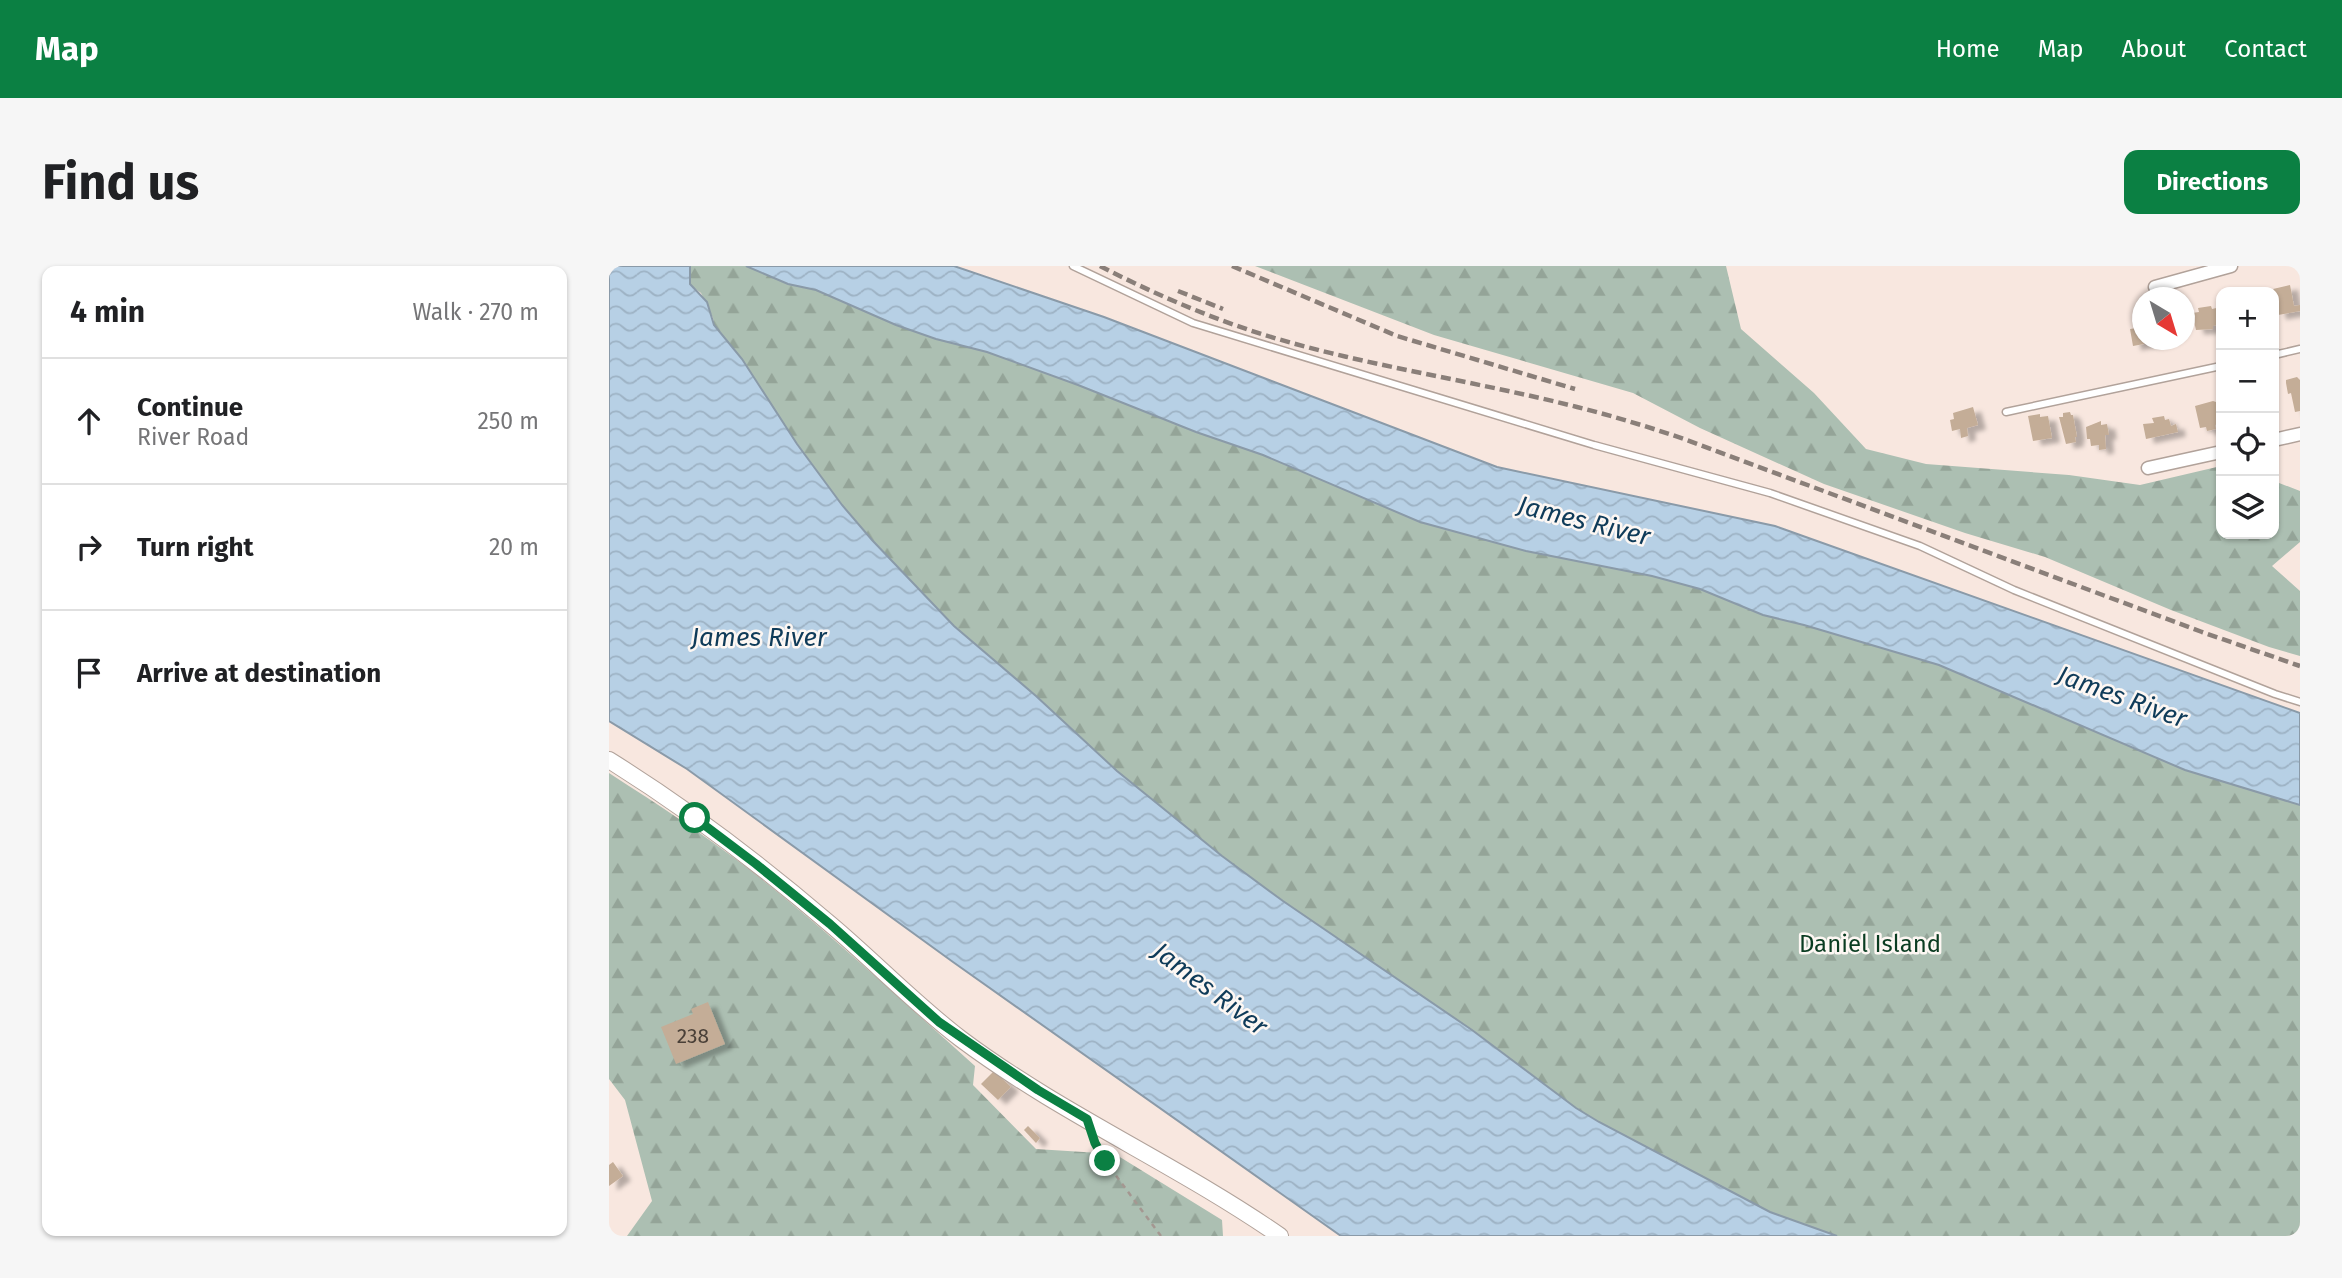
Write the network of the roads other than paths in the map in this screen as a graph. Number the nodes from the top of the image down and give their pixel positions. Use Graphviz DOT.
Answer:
graph roads {
  1 [pos="1073,266"];
  2 [pos="2231,266"];
  3 [pos="2158,287"];
  4 [pos="2300,349"];
  5 [pos="2279,354"];
  6 [pos="2216,367"];
  7 [pos="2006,412"];
  8 [pos="2300,434"];
  9 [pos="2279,439"];
  10 [pos="2216,453"];
  11 [pos="2148,468"];
  12 [pos="2300,702"];
  13 [pos="609,760"];
  14 [pos="1280,1236"];
  1 -- 12 [label="lane"];
  2 -- 3 [label="street"];
  4 -- 5 [label="lane"];
  6 -- 7 [label="lane"];
  8 -- 9 [label="street"];
  10 -- 11 [label="street"];
  13 -- 14 [label="street"];
}
